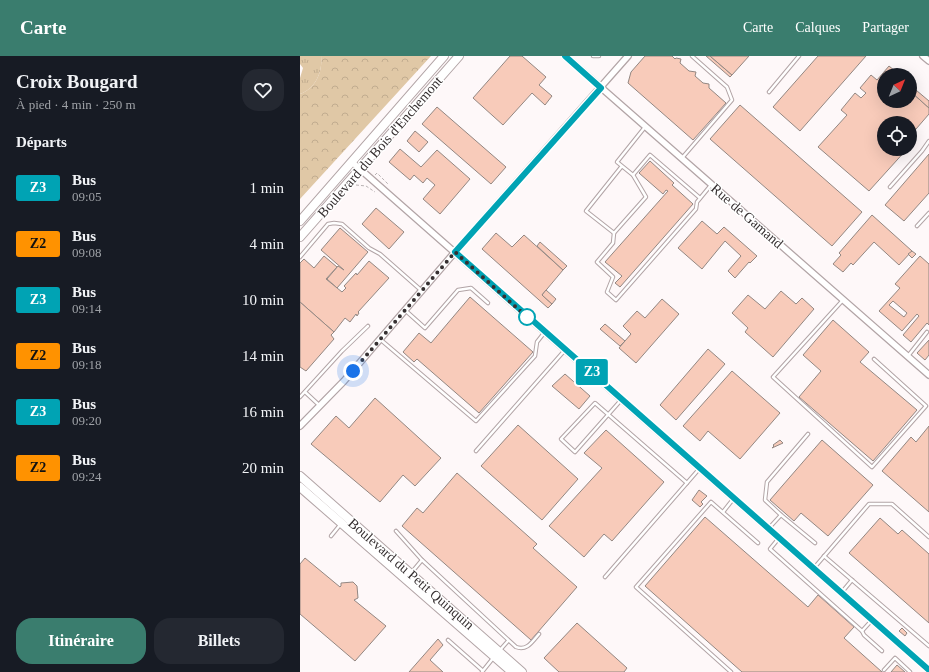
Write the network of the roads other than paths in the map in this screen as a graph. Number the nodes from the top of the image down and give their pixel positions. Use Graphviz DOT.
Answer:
graph roads {
  1 [pos="444,56"];
  2 [pos="459,56"];
  3 [pos="565,56"];
  4 [pos="593,56"];
  5 [pos="599,56"];
  6 [pos="628,56"];
  7 [pos="692,56"];
  8 [pos="799,56"];
  9 [pos="923,56"];
  10 [pos="929,61"];
  11 [pos="601,88"];
  12 [pos="769,92"];
  13 [pos="646,127"];
  14 [pos="929,141"];
  15 [pos="682,158"];
  16 [pos="352,162"];
  17 [pos="622,166"];
  18 [pos="360,169"];
  19 [pos="633,175"];
  20 [pos="712,185"];
  21 [pos="890,187"];
  22 [pos="700,198"];
  23 [pos="929,213"];
  24 [pos="300,221"];
  25 [pos="917,226"];
  26 [pos="614,233"];
  27 [pos="300,237"];
  28 [pos="455,252"];
  29 [pos="300,257"];
  30 [pos="422,291"];
  31 [pos="843,300"];
  32 [pos="488,303"];
  33 [pos="405,310"];
  34 [pos="368,326"];
  35 [pos="545,332"];
  36 [pos="927,332"];
  37 [pos="380,340"];
  38 [pos="565,350"];
  39 [pos="907,356"];
  40 [pos="874,359"];
  41 [pos="929,375"];
  42 [pos="305,392"];
  43 [pos="300,397"];
  44 [pos="622,399"];
  45 [pos="320,405"];
  46 [pos="608,415"];
  47 [pos="305,421"];
  48 [pos="300,426"];
  49 [pos="300,429"];
  50 [pos="808,434"];
  51 [pos="476,451"];
  52 [pos="700,468"];
  53 [pos="300,476"];
  54 [pos="687,483"];
  55 [pos="300,487"];
  56 [pos="735,498"];
  57 [pos="723,512"];
  58 [pos="781,515"];
  59 [pos="344,520"];
  60 [pos="769,528"];
  61 [pos="396,531"];
  62 [pos="331,536"];
  63 [pos="779,537"];
  64 [pos="929,537"];
  65 [pos="758,543"];
  66 [pos="815,543"];
  67 [pos="824,556"];
  68 [pos="422,560"];
  69 [pos="814,568"];
  70 [pos="408,577"];
  71 [pos="605,577"];
  72 [pos="852,580"];
  73 [pos="842,592"];
  74 [pos="872,620"];
  75 [pos="862,631"];
  76 [pos="538,634"];
  77 [pos="448,640"];
  78 [pos="508,641"];
  79 [pos="929,646"];
  80 [pos="882,651"];
  81 [pos="496,654"];
  82 [pos="884,670"];
  83 [pos="929,670"];
  84 [pos="482,671"];
  85 [pos="512,672"];
  86 [pos="522,672"];
  87 [pos="731,672"];
  88 [pos="910,672"];
  1 -- 16 [label="main road, Boulevard du Bois d'Enchemont"];
  2 -- 18 [label="main road, Boulevard du Bois d'Enchemont"];
  3 -- 11 [label="street, Rue de Gamand"];
  4 -- 5 [label="lane"];
  6 -- 11 [label="street"];
  7 -- 15 [label="lane"];
  8 -- 12 [label="lane"];
  9 -- 10 [label="street"];
  11 -- 13 [label="street, Rue de Gamand"];
  11 -- 28 [label="street"];
  13 -- 15 [label="street, Rue de Gamand"];
  13 -- 17 [label="lane"];
  14 -- 21 [label="lane"];
  15 -- 20 [label="street, Rue de Gamand"];
  16 -- 18 [label="street"];
  16 -- 24 [label="main road, Boulevard du Bois d'Enchemont"];
  17 -- 19 [label="lane"];
  17 -- 26 [label="lane"];
  18 -- 27 [label="main road, Boulevard du Bois d'Enchemont"];
  18 -- 28 [label="street"];
  19 -- 22 [label="lane"];
  19 -- 26 [label="lane"];
  20 -- 22 [label="lane"];
  20 -- 31 [label="street, Rue de Gamand"];
  22 -- 26 [label="lane"];
  23 -- 25 [label="lane"];
  28 -- 30 [label="street"];
  28 -- 35 [label="street"];
  29 -- 30 [label="lane"];
  30 -- 33 [label="street"];
  31 -- 39 [label="street, Rue de Gamand"];
  31 -- 40 [label="lane"];
  32 -- 33 [label="lane"];
  33 -- 37 [label="street"];
  34 -- 42 [label="lane"];
  35 -- 37 [label="lane"];
  35 -- 38 [label="street"];
  36 -- 39 [label="lane"];
  37 -- 45 [label="street"];
  38 -- 44 [label="street"];
  38 -- 51 [label="lane"];
  39 -- 41 [label="street, Rue de Gamand"];
  42 -- 43 [label="lane"];
  42 -- 45 [label="lane"];
  44 -- 46 [label="lane"];
  44 -- 52 [label="street"];
  45 -- 47 [label="street"];
  46 -- 46 [label="lane"];
  46 -- 54 [label="lane"];
  47 -- 48 [label="street"];
  47 -- 49 [label="street"];
  50 -- 58 [label="lane"];
  52 -- 54 [label="lane"];
  52 -- 56 [label="street"];
  53 -- 59 [label="main road, Boulevard du Petit Quinquin"];
  54 -- 71 [label="lane"];
  55 -- 59 [label="main road, Boulevard du Petit Quinquin"];
  56 -- 57 [label="lane"];
  56 -- 60 [label="street"];
  57 -- 65 [label="lane"];
  57 -- 87 [label="lane"];
  58 -- 60 [label="lane"];
  58 -- 66 [label="lane"];
  59 -- 62 [label="lane"];
  59 -- 70 [label="main road, Boulevard du Petit Quinquin"];
  60 -- 63 [label="street"];
  61 -- 68 [label="lane"];
  63 -- 69 [label="street"];
  63 -- 75 [label="lane"];
  64 -- 67 [label="lane"];
  67 -- 69 [label="lane"];
  67 -- 72 [label="lane"];
  68 -- 70 [label="lane"];
  68 -- 78 [label="lane"];
  69 -- 73 [label="street"];
  70 -- 81 [label="main road, Boulevard du Petit Quinquin"];
  72 -- 73 [label="lane"];
  72 -- 79 [label="lane"];
  73 -- 74 [label="street"];
  74 -- 75 [label="lane"];
  74 -- 83 [label="street"];
  75 -- 80 [label="lane"];
  76 -- 78 [label="lane"];
  77 -- 84 [label="lane"];
  78 -- 81 [label="lane"];
  81 -- 84 [label="lane"];
  81 -- 85 [label="main road, Boulevard du Petit Quinquin"];
  81 -- 86 [label="main road, Boulevard du Petit Quinquin"];
  82 -- 88 [label="lane"];
}
